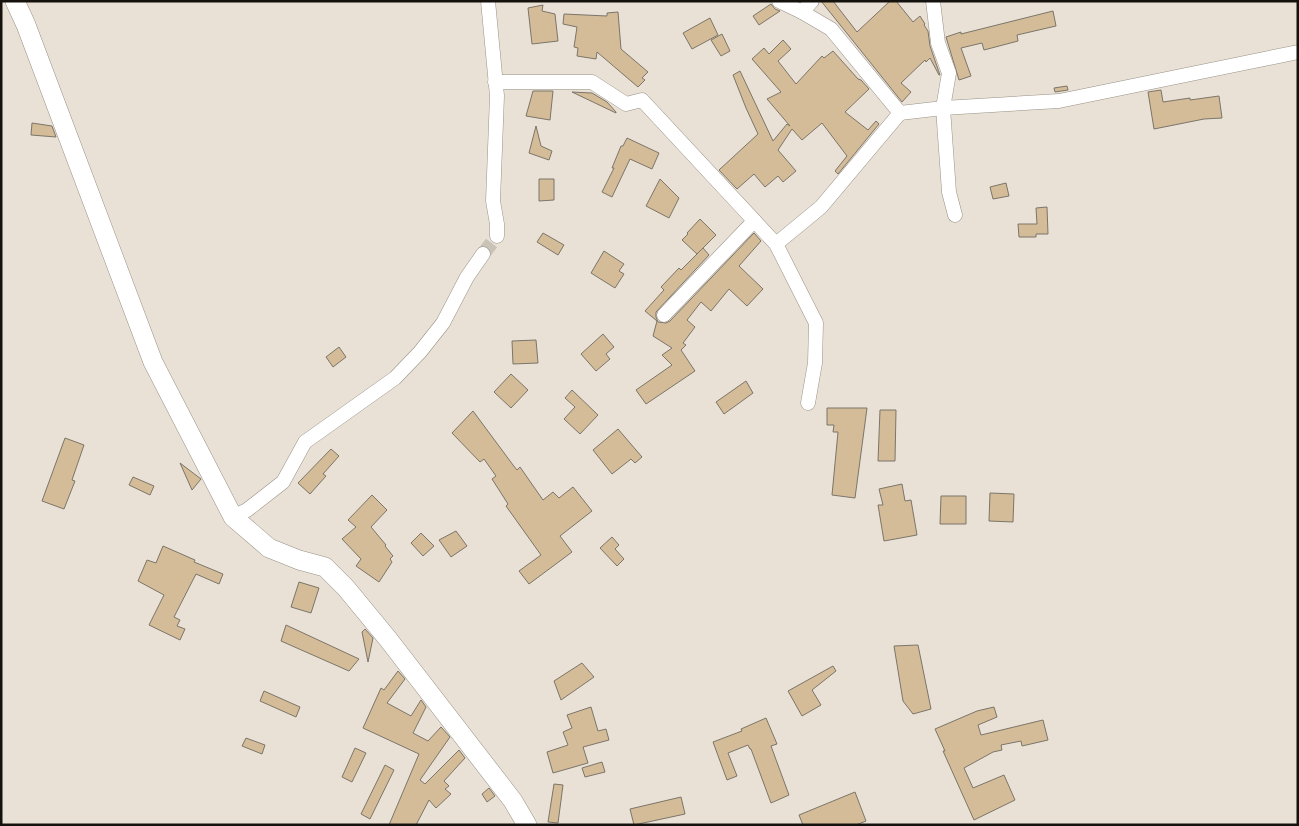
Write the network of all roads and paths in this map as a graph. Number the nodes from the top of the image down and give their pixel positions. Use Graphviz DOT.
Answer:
graph roads {
  1 [pos="15,1"];
  2 [pos="488,1"];
  3 [pos="779,1"];
  4 [pos="812,1"];
  5 [pos="933,1"];
  6 [pos="802,12"];
  7 [pos="1298,52"];
  8 [pos="495,82"];
  9 [pos="943,108"];
  10 [pos="900,113"];
  11 [pos="955,215"];
  12 [pos="754,221"];
  13 [pos="496,236"];
  14 [pos="776,244"];
  15 [pos="483,254"];
  16 [pos="664,315"];
  17 [pos="808,403"];
  18 [pos="233,517"];
  19 [pos="527,825"];
  1 -- 18 [label="street"];
  2 -- 8 [label="street"];
  3 -- 6 [label="street"];
  4 -- 6 [label="street"];
  5 -- 9 [label="street"];
  6 -- 10 [label="street"];
  7 -- 9 [label="street"];
  8 -- 12 [label="street"];
  8 -- 13 [label="street"];
  9 -- 10 [label="street"];
  9 -- 11 [label="street"];
  10 -- 14 [label="street"];
  12 -- 14 [label="street"];
  12 -- 16 [label="street"];
  14 -- 17 [label="street"];
  15 -- 18 [label="street"];
  18 -- 19 [label="street"];
}
